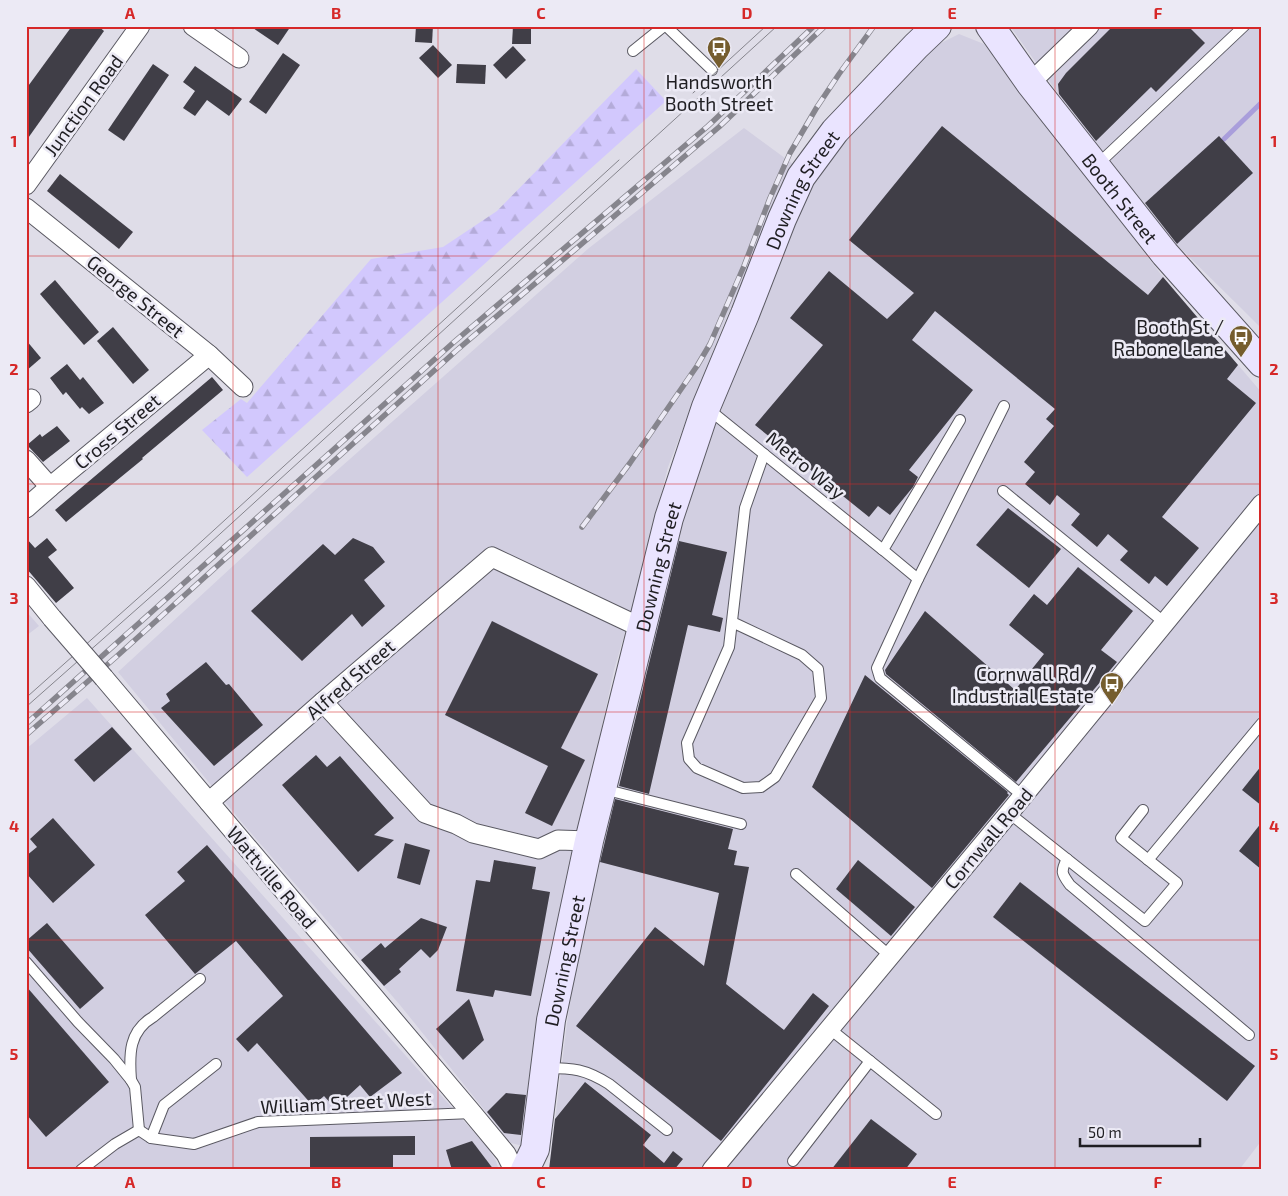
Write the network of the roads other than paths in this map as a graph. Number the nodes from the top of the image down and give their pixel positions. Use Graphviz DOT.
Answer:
graph roads {
  1 [pos="140,26"];
  2 [pos="193,26"];
  3 [pos="665,26"];
  4 [pos="937,26"];
  5 [pos="990,26"];
  6 [pos="1089,26"];
  7 [pos="1244,26"];
  8 [pos="633,51"];
  9 [pos="239,58"];
  10 [pos="712,70"];
  11 [pos="1030,83"];
  12 [pos="1096,166"];
  13 [pos="26,184"];
  14 [pos="26,208"];
  15 [pos="209,355"];
  16 [pos="1262,363"];
  17 [pos="243,387"];
  18 [pos="1004,406"];
  19 [pos="706,408"];
  20 [pos="960,420"];
  21 [pos="764,454"];
  22 [pos="26,460"];
  23 [pos="50,487"];
  24 [pos="1003,491"];
  25 [pos="1262,504"];
  26 [pos="26,508"];
  27 [pos="883,550"];
  28 [pos="918,579"];
  29 [pos="26,586"];
  30 [pos="732,622"];
  31 [pos="1165,623"];
  32 [pos="642,628"];
  33 [pos="323,702"];
  34 [pos="1262,723"];
  35 [pos="602,789"];
  36 [pos="1023,796"];
  37 [pos="209,802"];
  38 [pos="1143,810"];
  39 [pos="1009,813"];
  40 [pos="741,824"];
  41 [pos="589,841"];
  42 [pos="1067,859"];
  43 [pos="1148,860"];
  44 [pos="796,874"];
  45 [pos="890,956"];
  46 [pos="26,962"];
  47 [pos="200,979"];
  48 [pos="830,1029"];
  49 [pos="1249,1035"];
  50 [pos="870,1061"];
  51 [pos="216,1064"];
  52 [pos="546,1068"];
  53 [pos="131,1080"];
  54 [pos="472,1113"];
  55 [pos="936,1114"];
  56 [pos="139,1130"];
  57 [pos="667,1130"];
  58 [pos="151,1138"];
  59 [pos="792,1160"];
  60 [pos="81,1170"];
  61 [pos="514,1170"];
  62 [pos="525,1170"];
  63 [pos="712,1170"];
  1 -- 13 [label="street, Junction Road"];
  2 -- 9 [label="street"];
  3 -- 8 [label="lane"];
  3 -- 10 [label="lane"];
  4 -- 19 [label="street, Downing Street"];
  5 -- 11 [label="street, Booth Street"];
  6 -- 11 [label="street"];
  7 -- 12 [label="lane"];
  11 -- 12 [label="street, Booth Street"];
  12 -- 16 [label="street, Booth Street"];
  14 -- 15 [label="street, George Street"];
  15 -- 17 [label="street, George Street"];
  15 -- 23 [label="street, Cross Street"];
  18 -- 28 [label="lane"];
  19 -- 21 [label="lane, Metro Way"];
  19 -- 32 [label="street, Downing Street"];
  20 -- 27 [label="lane"];
  21 -- 27 [label="lane, Metro Way"];
  21 -- 30 [label="lane"];
  22 -- 23 [label="street"];
  23 -- 26 [label="street, Cross Street"];
  24 -- 31 [label="lane"];
  25 -- 31 [label="street, Cornwall Road"];
  27 -- 28 [label="lane, Metro Way"];
  28 -- 36 [label="lane"];
  29 -- 37 [label="street, Wattville Road, bridge"];
  30 -- 30 [label="lane"];
  31 -- 36 [label="street, Cornwall Road"];
  32 -- 33 [label="street, Alfred Street"];
  32 -- 35 [label="street, Downing Street"];
  33 -- 37 [label="street, Alfred Street"];
  33 -- 41 [label="street"];
  34 -- 43 [label="lane"];
  35 -- 40 [label="lane"];
  35 -- 41 [label="street, Downing Street"];
  36 -- 39 [label="street, Cornwall Road"];
  37 -- 54 [label="street, Wattville Road"];
  38 -- 43 [label="lane"];
  39 -- 42 [label="lane"];
  39 -- 45 [label="street, Cornwall Road"];
  41 -- 52 [label="street, Downing Street"];
  42 -- 43 [label="lane"];
  42 -- 49 [label="lane"];
  44 -- 45 [label="lane"];
  45 -- 48 [label="street, Cornwall Road"];
  46 -- 53 [label="lane"];
  47 -- 53 [label="lane"];
  48 -- 50 [label="lane"];
  48 -- 63 [label="street, Cornwall Road"];
  50 -- 55 [label="lane"];
  50 -- 59 [label="lane"];
  51 -- 58 [label="lane"];
  52 -- 57 [label="lane"];
  52 -- 62 [label="street, Downing Street"];
  53 -- 56 [label="lane"];
  54 -- 58 [label="lane, William Street West"];
  54 -- 61 [label="street, Wattville Road"];
  56 -- 58 [label="lane"];
  56 -- 60 [label="lane"];
}
